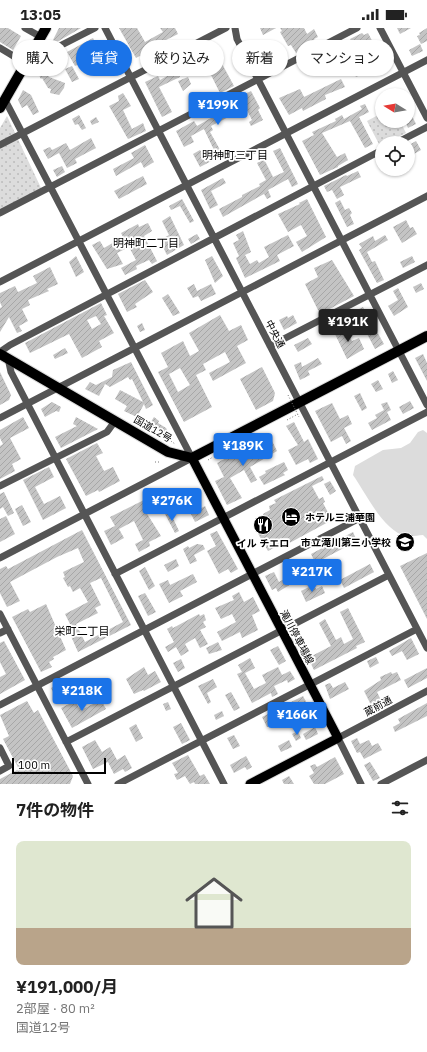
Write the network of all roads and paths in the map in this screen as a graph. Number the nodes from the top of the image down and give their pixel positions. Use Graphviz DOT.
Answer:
graph roads {
  1 [pos="25,28"];
  2 [pos="46,28"];
  3 [pos="95,28"];
  4 [pos="105,28"];
  5 [pos="226,28"];
  6 [pos="235,28"];
  7 [pos="357,28"];
  8 [pos="380,28"];
  9 [pos="41,37"];
  10 [pos="39,40"];
  11 [pos="68,42"];
  12 [pos="0,48"];
  13 [pos="12,55"];
  14 [pos="427,60"];
  15 [pos="403,72"];
  16 [pos="18,76"];
  17 [pos="130,77"];
  18 [pos="258,79"];
  19 [pos="2,104"];
  20 [pos="427,118"];
  21 [pos="427,127"];
  22 [pos="158,132"];
  23 [pos="23,133"];
  24 [pos="285,133"];
  25 [pos="410,136"];
  26 [pos="0,145"];
  27 [pos="375,154"];
  28 [pos="186,185"];
  29 [pos="313,186"];
  30 [pos="52,187"];
  31 [pos="427,196"];
  32 [pos="0,213"];
  33 [pos="214,238"];
  34 [pos="79,241"];
  35 [pos="341,241"];
  36 [pos="427,265"];
  37 [pos="0,282"];
  38 [pos="242,292"];
  39 [pos="107,294"];
  40 [pos="370,294"];
  41 [pos="427,336"];
  42 [pos="270,346"];
  43 [pos="135,348"];
  44 [pos="399,351"];
  45 [pos="3,355"];
  46 [pos="57,388"];
  47 [pos="288,394"];
  48 [pos="299,403"];
  49 [pos="27,404"];
  50 [pos="427,405"];
  51 [pos="427,412"];
  52 [pos="297,414"];
  53 [pos="299,416"];
  54 [pos="0,418"];
  55 [pos="287,420"];
  56 [pos="115,421"];
  57 [pos="171,441"];
  58 [pos="175,444"];
  59 [pos="213,457"];
  60 [pos="55,458"];
  61 [pos="192,458"];
  62 [pos="208,460"];
  63 [pos="154,462"];
  64 [pos="160,462"];
  65 [pos="330,462"];
  66 [pos="0,486"];
  67 [pos="85,514"];
  68 [pos="223,518"];
  69 [pos="360,518"];
  70 [pos="0,558"];
  71 [pos="116,574"];
  72 [pos="252,574"];
  73 [pos="389,575"];
  74 [pos="0,614"];
  75 [pos="8,629"];
  76 [pos="417,629"];
  77 [pos="145,630"];
  78 [pos="282,631"];
  79 [pos="0,633"];
  80 [pos="427,648"];
  81 [pos="310,684"];
  82 [pos="37,685"];
  83 [pos="174,686"];
  84 [pos="427,692"];
  85 [pos="0,705"];
  86 [pos="338,738"];
  87 [pos="202,741"];
  88 [pos="66,742"];
  89 [pos="0,748"];
  90 [pos="427,760"];
  91 [pos="0,771"];
  92 [pos="88,784"];
  93 [pos="118,784"];
  94 [pos="224,784"];
  95 [pos="250,784"];
  96 [pos="361,784"];
  97 [pos="381,784"];
  1 -- 9 [label="street"];
  2 -- 9 [label="highway"];
  3 -- 11 [label="street"];
  4 -- 17 [label="street, 中央通"];
  5 -- 17 [label="street"];
  6 -- 18 [label="street"];
  7 -- 18 [label="street"];
  8 -- 15 [label="street"];
  9 -- 10 [label="highway"];
  12 -- 13 [label="street"];
  14 -- 15 [label="street"];
  15 -- 20 [label="street"];
  15 -- 24 [label="street"];
  16 -- 19 [label="highway"];
  17 -- 22 [label="street, 中央通"];
  17 -- 23 [label="street"];
  18 -- 22 [label="street"];
  18 -- 24 [label="street"];
  19 -- 23 [label="street"];
  21 -- 25 [label="street"];
  22 -- 28 [label="street, 中央通"];
  22 -- 30 [label="street"];
  23 -- 26 [label="street"];
  23 -- 30 [label="street"];
  24 -- 28 [label="street"];
  24 -- 29 [label="street"];
  27 -- 29 [label="street"];
  28 -- 33 [label="street, 中央通"];
  28 -- 34 [label="street"];
  29 -- 33 [label="street"];
  29 -- 35 [label="street"];
  30 -- 32 [label="street"];
  30 -- 34 [label="street"];
  31 -- 35 [label="street"];
  33 -- 38 [label="street, 中央通"];
  33 -- 39 [label="street"];
  34 -- 37 [label="street"];
  34 -- 39 [label="street"];
  35 -- 38 [label="street"];
  35 -- 40 [label="street"];
  36 -- 40 [label="street"];
  38 -- 42 [label="street, 中央通"];
  38 -- 43 [label="street"];
  39 -- 43 [label="street"];
  39 -- 45 [label="street"];
  40 -- 42 [label="street"];
  40 -- 44 [label="street"];
  41 -- 44 [label="highway"];
  42 -- 48 [label="street, 中央通"];
  43 -- 46 [label="street"];
  43 -- 61 [label="street"];
  44 -- 48 [label="highway"];
  44 -- 50 [label="street"];
  45 -- 46 [label="highway, 国道12号"];
  45 -- 49 [label="street"];
  46 -- 49 [label="street"];
  46 -- 56 [label="highway, 国道12号"];
  47 -- 53 [label="path, bridge"];
  48 -- 61 [label="highway"];
  48 -- 65 [label="street, 中央通"];
  49 -- 54 [label="street"];
  49 -- 60 [label="street"];
  51 -- 65 [label="street"];
  52 -- 55 [label="path"];
  56 -- 60 [label="street"];
  56 -- 61 [label="highway, 国道12号"];
  57 -- 58 [label="path"];
  59 -- 62 [label="path"];
  60 -- 66 [label="street"];
  60 -- 67 [label="street"];
  61 -- 67 [label="street"];
  61 -- 68 [label="main road, 滝川停車場線"];
  63 -- 64 [label="path"];
  65 -- 68 [label="street"];
  65 -- 69 [label="street, 中央通"];
  67 -- 70 [label="street"];
  67 -- 71 [label="street"];
  68 -- 71 [label="street"];
  68 -- 72 [label="main road, 滝川停車場線"];
  69 -- 72 [label="street"];
  69 -- 73 [label="street, 中央通"];
  71 -- 77 [label="street"];
  72 -- 77 [label="street"];
  72 -- 78 [label="main road, 滝川停車場線"];
  73 -- 76 [label="street, 中央通"];
  73 -- 78 [label="street"];
  74 -- 75 [label="street"];
  75 -- 79 [label="street"];
  75 -- 82 [label="street"];
  76 -- 80 [label="street, 中央通"];
  76 -- 81 [label="street"];
  77 -- 82 [label="street"];
  77 -- 83 [label="street"];
  78 -- 81 [label="main road, 滝川停車場線"];
  78 -- 83 [label="street"];
  81 -- 86 [label="main road, 滝川停車場線"];
  81 -- 87 [label="street"];
  82 -- 85 [label="street"];
  82 -- 88 [label="street"];
  83 -- 87 [label="street"];
  83 -- 88 [label="street"];
  84 -- 86 [label="street, 蔵前通"];
  86 -- 95 [label="main road"];
  86 -- 96 [label="street"];
  87 -- 93 [label="street"];
  87 -- 94 [label="street"];
  88 -- 92 [label="street"];
  89 -- 91 [label="street"];
  90 -- 97 [label="street"];
}
